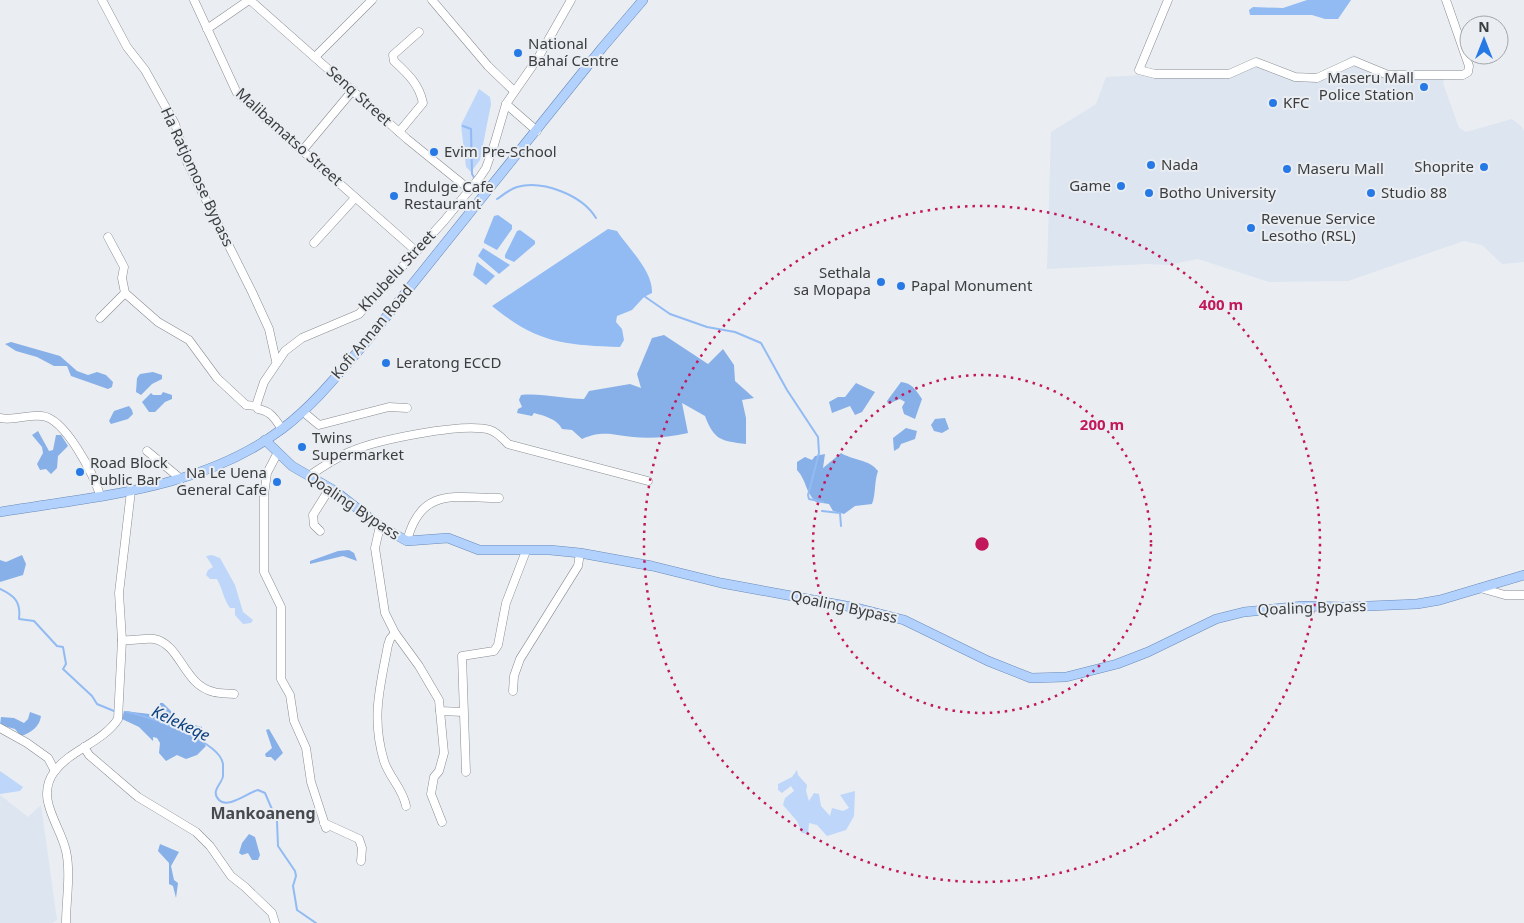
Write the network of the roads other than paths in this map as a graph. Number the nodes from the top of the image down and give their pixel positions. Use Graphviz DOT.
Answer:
graph roads {
  1 [pos="102,0"];
  2 [pos="194,0"];
  3 [pos="250,0"];
  4 [pos="372,0"];
  5 [pos="432,0"];
  6 [pos="571,0"];
  7 [pos="643,0"];
  8 [pos="1168,0"];
  9 [pos="1446,0"];
  10 [pos="207,29"];
  11 [pos="419,32"];
  12 [pos="315,57"];
  13 [pos="353,90"];
  14 [pos="514,91"];
  15 [pos="506,104"];
  16 [pos="537,131"];
  17 [pos="399,132"];
  18 [pos="302,151"];
  19 [pos="470,190"];
  20 [pos="355,198"];
  21 [pos="108,237"];
  22 [pos="314,243"];
  23 [pos="416,251"];
  24 [pos="125,293"];
  25 [pos="100,318"];
  26 [pos="276,361"];
  27 [pos="256,406"];
  28 [pos="407,408"];
  29 [pos="307,415"];
  30 [pos="0,418"];
  31 [pos="282,429"];
  32 [pos="264,440"];
  33 [pos="148,451"];
  34 [pos="277,454"];
  35 [pos="309,476"];
  36 [pos="181,479"];
  37 [pos="648,481"];
  38 [pos="330,488"];
  39 [pos="131,491"];
  40 [pos="100,495"];
  41 [pos="499,498"];
  42 [pos="0,512"];
  43 [pos="380,526"];
  44 [pos="320,531"];
  45 [pos="407,541"];
  46 [pos="526,550"];
  47 [pos="580,553"];
  48 [pos="1524,575"];
  49 [pos="1480,588"];
  50 [pos="1524,595"];
  51 [pos="395,633"];
  52 [pos="122,640"];
  53 [pos="513,691"];
  54 [pos="234,694"];
  55 [pos="440,711"];
  56 [pos="463,712"];
  57 [pos="0,728"];
  58 [pos="84,747"];
  59 [pos="54,771"];
  60 [pos="466,772"];
  61 [pos="406,806"];
  62 [pos="442,822"];
  63 [pos="361,861"];
  64 [pos="66,923"];
  65 [pos="275,923"];
  1 -- 26 [label="street, Ha Ratjomose Bypass"];
  2 -- 10 [label="street, Malibamatso Street"];
  3 -- 10 [label="street"];
  3 -- 12 [label="street, Senq Street"];
  4 -- 12 [label="street"];
  5 -- 14 [label="street"];
  6 -- 14 [label="street, Khubelu Street"];
  7 -- 16 [label="main road, Kofi Annan Road"];
  8 -- 9 [label="street"];
  10 -- 18 [label="street, Malibamatso Street"];
  11 -- 17 [label="street"];
  12 -- 13 [label="street, Senq Street"];
  13 -- 17 [label="street, Senq Street"];
  13 -- 18 [label="street"];
  14 -- 15 [label="street, Khubelu Street"];
  15 -- 16 [label="street"];
  15 -- 19 [label="street, Khubelu Street"];
  16 -- 31 [label="main road, Kofi Annan Road"];
  17 -- 19 [label="street, Senq Street"];
  18 -- 20 [label="street, Malibamatso Street"];
  19 -- 23 [label="street, Khubelu Street"];
  20 -- 22 [label="street"];
  20 -- 23 [label="street, Malibamatso Street"];
  21 -- 24 [label="street"];
  23 -- 26 [label="street, Khubelu Street"];
  24 -- 25 [label="street"];
  24 -- 27 [label="street"];
  26 -- 27 [label="street, Khubelu Street"];
  27 -- 31 [label="street"];
  28 -- 29 [label="street"];
  30 -- 40 [label="street"];
  31 -- 32 [label="main road, Kofi Annan Road"];
  32 -- 34 [label="main road, Qoaling Bypass"];
  32 -- 36 [label="main road, Kofi Annan Road"];
  33 -- 36 [label="street"];
  34 -- 35 [label="main road, Qoaling Bypass"];
  34 -- 63 [label="street"];
  35 -- 37 [label="street"];
  35 -- 38 [label="main road, Qoaling Bypass"];
  36 -- 39 [label="main road, Kofi Annan Road"];
  38 -- 43 [label="main road, Qoaling Bypass"];
  38 -- 44 [label="street"];
  39 -- 40 [label="main road, Kofi Annan Road"];
  39 -- 52 [label="street"];
  40 -- 42 [label="main road, Kofi Annan Road"];
  41 -- 45 [label="street"];
  43 -- 45 [label="main road, Qoaling Bypass"];
  43 -- 51 [label="street"];
  45 -- 46 [label="main road, Qoaling Bypass"];
  46 -- 47 [label="main road, Qoaling Bypass"];
  46 -- 56 [label="street"];
  47 -- 49 [label="main road, Qoaling Bypass"];
  47 -- 53 [label="street"];
  48 -- 49 [label="main road, Qoaling Bypass"];
  49 -- 50 [label="street"];
  51 -- 55 [label="street"];
  51 -- 61 [label="street"];
  52 -- 54 [label="street"];
  52 -- 58 [label="street"];
  55 -- 56 [label="street"];
  55 -- 62 [label="street"];
  56 -- 60 [label="street"];
  57 -- 59 [label="street"];
  58 -- 59 [label="street"];
  58 -- 65 [label="street"];
  59 -- 64 [label="street"];
}
